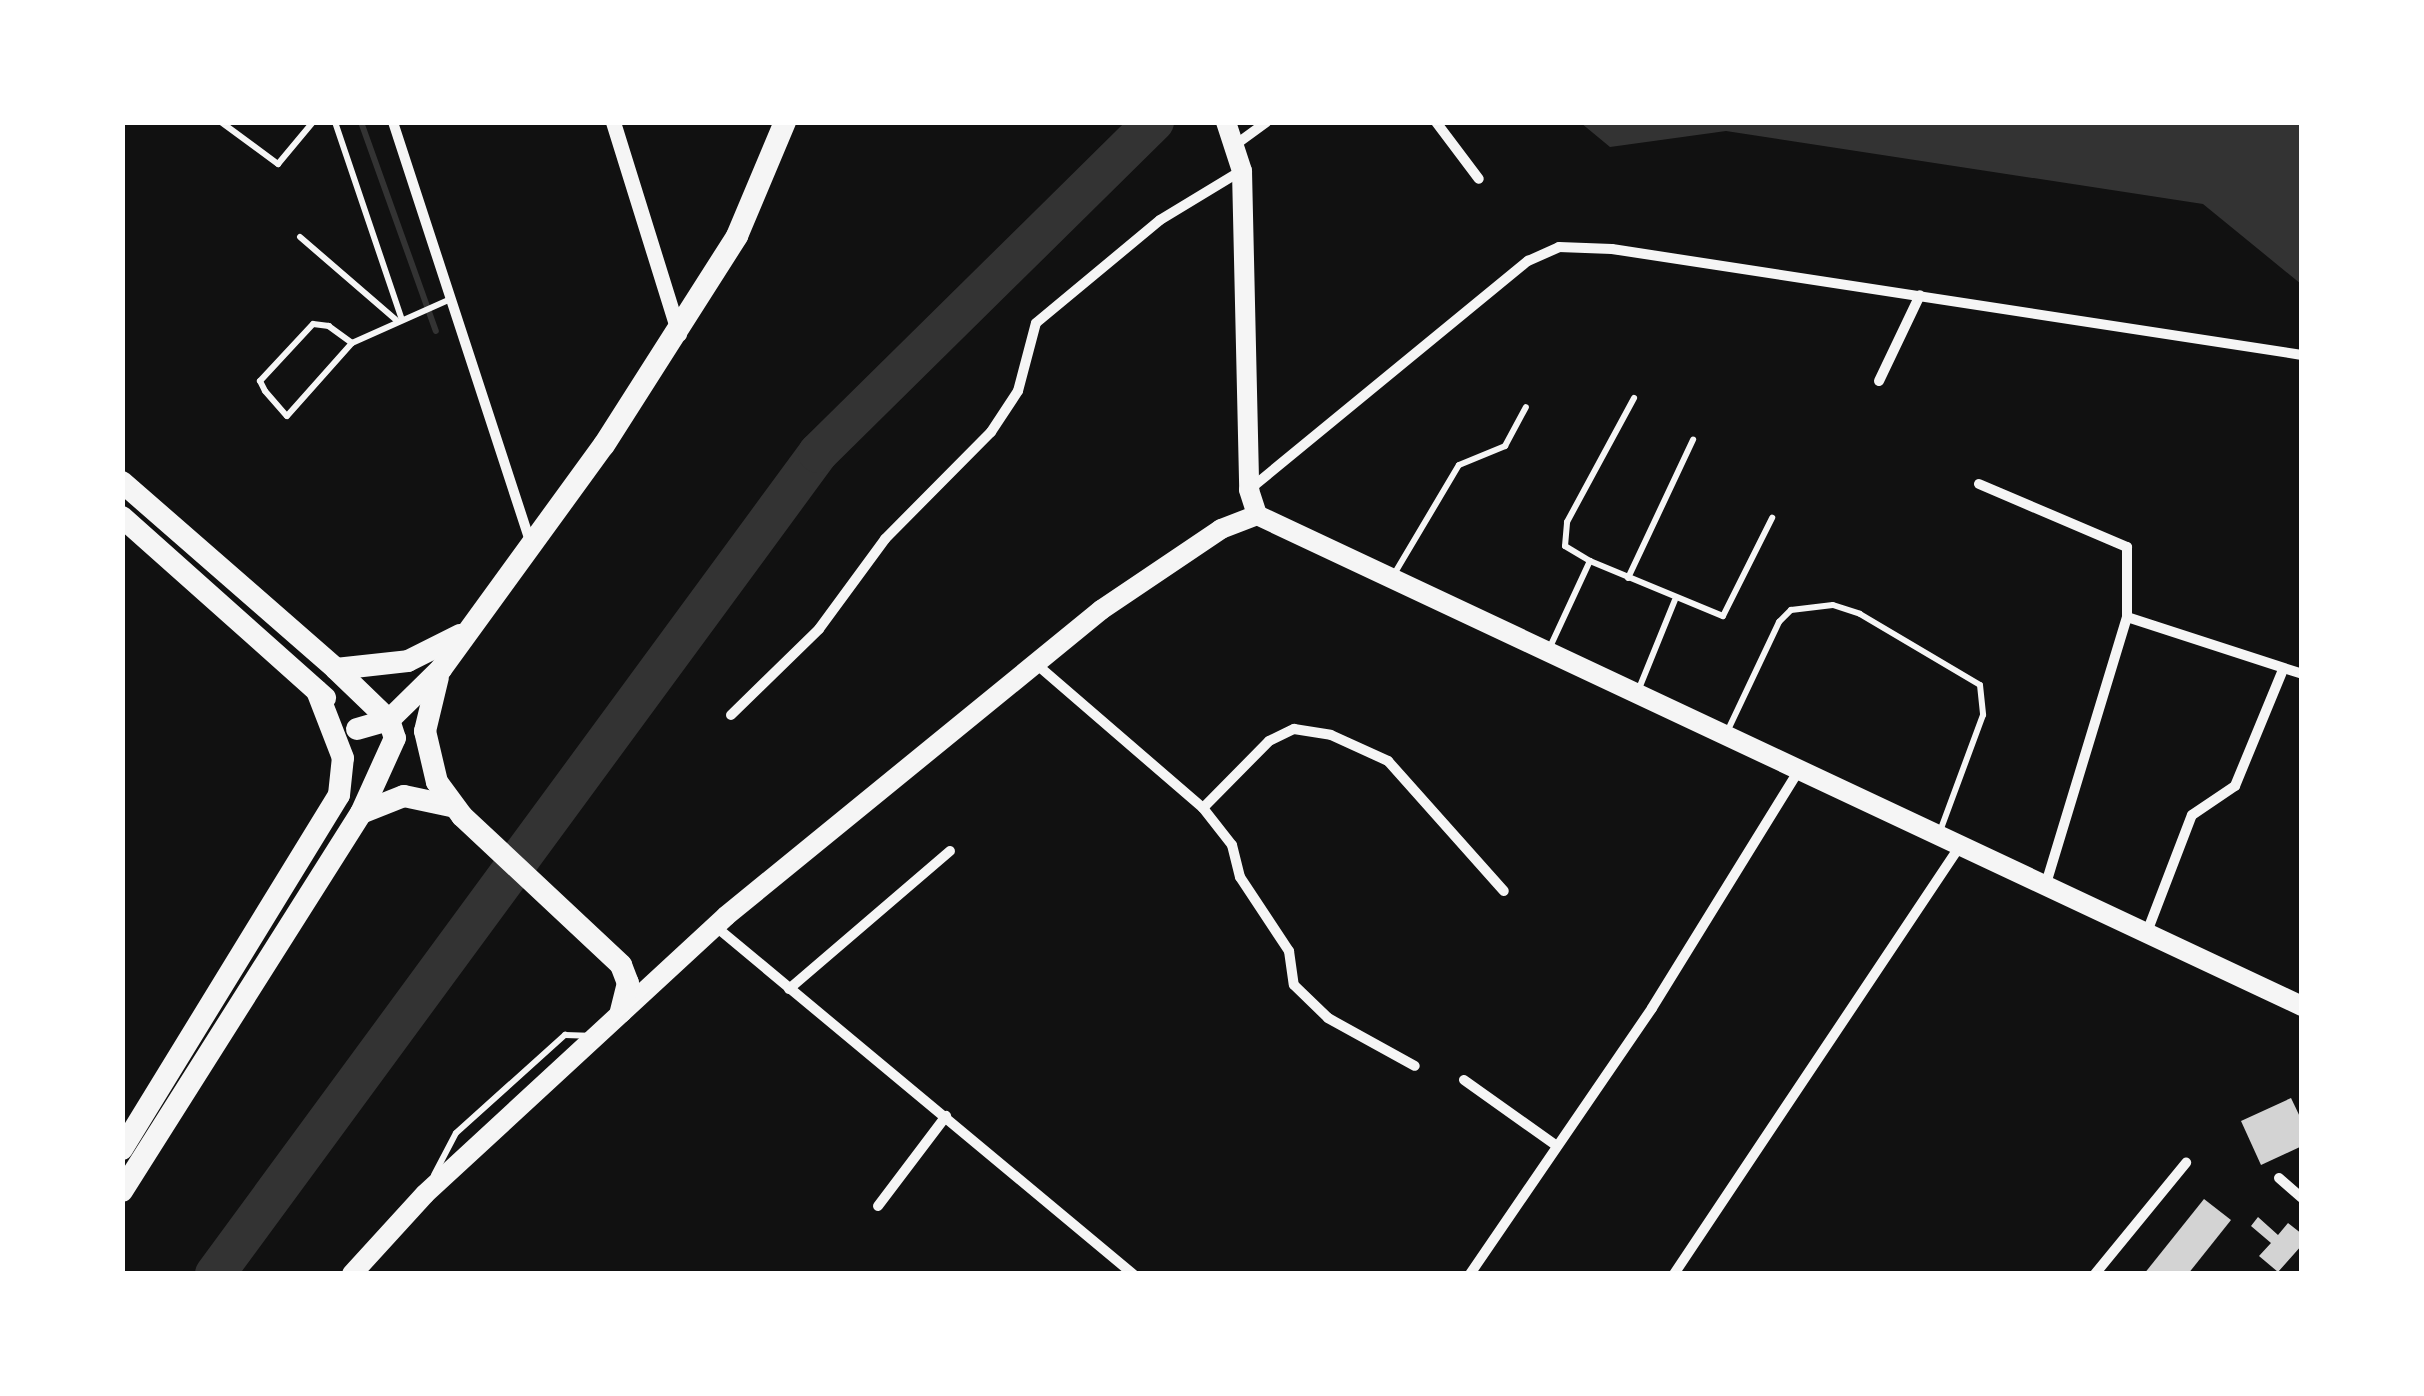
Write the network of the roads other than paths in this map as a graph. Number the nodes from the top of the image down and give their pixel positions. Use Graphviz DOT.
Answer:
graph roads {
  1 [pos="222,122"];
  2 [pos="313,122"];
  3 [pos="335,122"];
  4 [pos="393,122"];
  5 [pos="613,122"];
  6 [pos="784,122"];
  7 [pos="1266,122"];
  8 [pos="1436,122"];
  9 [pos="1230,131"];
  10 [pos="1242,171"];
  11 [pos="1480,179"];
  12 [pos="300,237"];
  13 [pos="1920,295"];
  14 [pos="448,300"];
  15 [pos="398,318"];
  16 [pos="680,335"];
  17 [pos="352,343"];
  18 [pos="2302,355"];
  19 [pos="1879,381"];
  20 [pos="1634,398"];
  21 [pos="1526,407"];
  22 [pos="1693,440"];
  23 [pos="122,482"];
  24 [pos="1979,484"];
  25 [pos="1249,490"];
  26 [pos="1257,515"];
  27 [pos="122,518"];
  28 [pos="1772,518"];
  29 [pos="1220,530"];
  30 [pos="532,546"];
  31 [pos="1590,561"];
  32 [pos="1628,578"];
  33 [pos="1390,581"];
  34 [pos="1675,600"];
  35 [pos="2127,617"];
  36 [pos="472,628"];
  37 [pos="1547,653"];
  38 [pos="1034,663"];
  39 [pos="336,669"];
  40 [pos="441,669"];
  41 [pos="2282,672"];
  42 [pos="2302,674"];
  43 [pos="317,690"];
  44 [pos="1637,694"];
  45 [pos="731,715"];
  46 [pos="389,720"];
  47 [pos="357,729"];
  48 [pos="1726,735"];
  49 [pos="389,760"];
  50 [pos="1800,769"];
  51 [pos="1203,808"];
  52 [pos="457,811"];
  53 [pos="361,813"];
  54 [pos="1940,832"];
  55 [pos="1963,842"];
  56 [pos="950,852"];
  57 [pos="2046,884"];
  58 [pos="1504,890"];
  59 [pos="715,926"];
  60 [pos="2147,932"];
  61 [pos="789,989"];
  62 [pos="2302,1006"];
  63 [pos="607,1024"];
  64 [pos="1414,1066"];
  65 [pos="1464,1080"];
  66 [pos="946,1116"];
  67 [pos="1558,1146"];
  68 [pos="122,1149"];
  69 [pos="2186,1162"];
  70 [pos="2279,1178"];
  71 [pos="122,1191"];
  72 [pos="2302,1198"];
  73 [pos="878,1206"];
  74 [pos="352,1274"];
  75 [pos="1133,1274"];
  76 [pos="1470,1274"];
  77 [pos="1674,1274"];
  78 [pos="2095,1274"];
  1 -- 2 [label="lane"];
  3 -- 15 [label="lane"];
  4 -- 14 [label="street"];
  5 -- 16 [label="street"];
  6 -- 16 [label="highway"];
  7 -- 9 [label="street"];
  8 -- 11 [label="street"];
  9 -- 10 [label="main road"];
  10 -- 25 [label="main road"];
  10 -- 45 [label="street"];
  12 -- 15 [label="lane"];
  13 -- 18 [label="street"];
  13 -- 19 [label="street"];
  13 -- 25 [label="street"];
  14 -- 15 [label="lane"];
  14 -- 30 [label="street"];
  15 -- 17 [label="lane"];
  16 -- 30 [label="highway"];
  17 -- 17 [label="lane"];
  20 -- 31 [label="lane"];
  21 -- 33 [label="lane"];
  22 -- 32 [label="lane"];
  23 -- 39 [label="highway"];
  24 -- 35 [label="street"];
  25 -- 26 [label="main road"];
  25 -- 29 [label="main road"];
  26 -- 29 [label="main road"];
  26 -- 33 [label="main road"];
  27 -- 43 [label="highway"];
  28 -- 34 [label="lane"];
  29 -- 38 [label="main road"];
  30 -- 36 [label="highway"];
  31 -- 32 [label="lane"];
  31 -- 37 [label="lane"];
  32 -- 34 [label="lane"];
  33 -- 37 [label="main road"];
  34 -- 44 [label="lane"];
  35 -- 41 [label="street"];
  35 -- 57 [label="street"];
  36 -- 39 [label="highway"];
  36 -- 40 [label="highway"];
  37 -- 44 [label="main road"];
  38 -- 51 [label="street"];
  38 -- 59 [label="main road"];
  39 -- 46 [label="highway"];
  40 -- 46 [label="highway"];
  40 -- 52 [label="highway"];
  41 -- 42 [label="street"];
  41 -- 60 [label="street"];
  43 -- 47 [label="highway"];
  43 -- 68 [label="highway"];
  44 -- 48 [label="main road"];
  46 -- 47 [label="highway"];
  46 -- 49 [label="highway"];
  47 -- 49 [label="highway"];
  48 -- 50 [label="main road"];
  48 -- 54 [label="lane"];
  49 -- 53 [label="highway"];
  50 -- 54 [label="main road"];
  50 -- 67 [label="street"];
  51 -- 58 [label="street"];
  51 -- 64 [label="street"];
  52 -- 53 [label="highway"];
  52 -- 63 [label="highway"];
  53 -- 71 [label="highway"];
  54 -- 55 [label="main road"];
  55 -- 57 [label="main road"];
  55 -- 77 [label="street"];
  56 -- 61 [label="street"];
  57 -- 60 [label="main road"];
  59 -- 61 [label="street"];
  59 -- 63 [label="main road"];
  60 -- 62 [label="main road"];
  61 -- 66 [label="street"];
  63 -- 74 [label="main road"];
  65 -- 67 [label="street"];
  66 -- 73 [label="street"];
  66 -- 75 [label="street"];
  67 -- 76 [label="street"];
  69 -- 78 [label="street"];
  70 -- 72 [label="street"];
}
